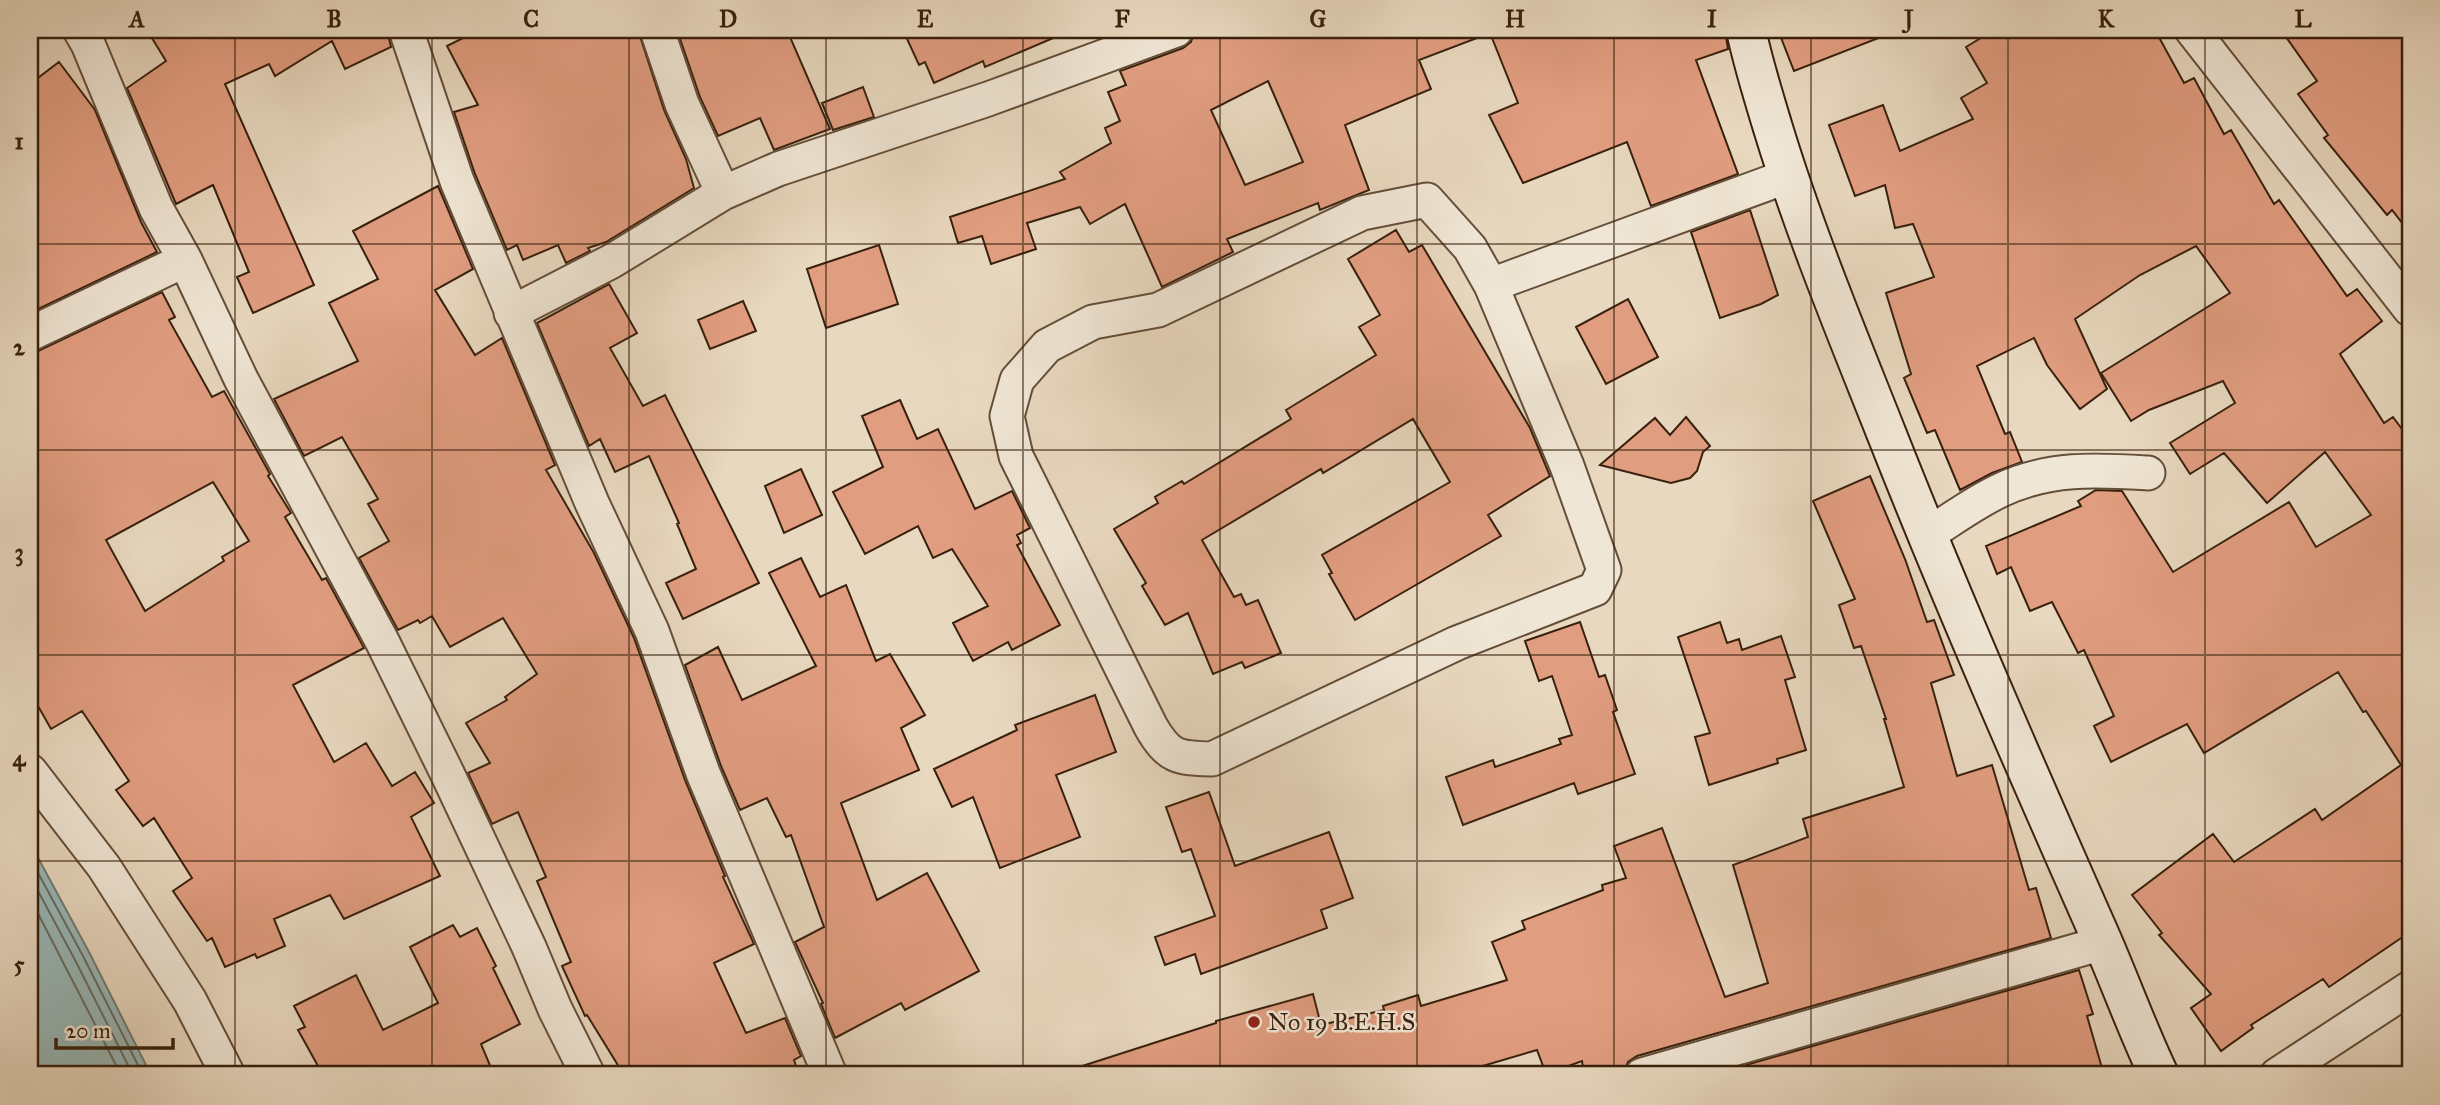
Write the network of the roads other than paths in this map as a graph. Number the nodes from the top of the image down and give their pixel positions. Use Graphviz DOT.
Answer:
graph roads {
  1 [pos="406,30"];
  2 [pos="657,30"];
  3 [pos="1176,30"];
  4 [pos="1746,30"];
  5 [pos="2192,30"];
  6 [pos="93,34"];
  7 [pos="1788,176"];
  8 [pos="723,193"];
  9 [pos="185,260"];
  10 [pos="1491,285"];
  11 [pos="2410,309"];
  12 [pos="510,313"];
  13 [pos="30,334"];
  14 [pos="2148,473"];
  15 [pos="1927,535"];
  16 [pos="30,771"];
  17 [pos="2104,943"];
  18 [pos="2410,988"];
  19 [pos="228,1075"];
  20 [pos="588,1075"];
  21 [pos="830,1075"];
  22 [pos="1642,1075"];
  23 [pos="2159,1075"];
  24 [pos="2277,1075"];
  1 -- 12 [label="street"];
  2 -- 8 [label="street"];
  3 -- 8 [label="street"];
  4 -- 7 [label="street"];
  5 -- 11 [label="street"];
  6 -- 9 [label="street"];
  7 -- 10 [label="street"];
  7 -- 15 [label="street"];
  8 -- 12 [label="street"];
  9 -- 13 [label="street"];
  9 -- 20 [label="street"];
  10 -- 10 [label="street"];
  12 -- 21 [label="street"];
  14 -- 15 [label="street"];
  15 -- 17 [label="street"];
  16 -- 19 [label="street"];
  17 -- 22 [label="street"];
  17 -- 23 [label="street"];
  18 -- 24 [label="street"];
}
